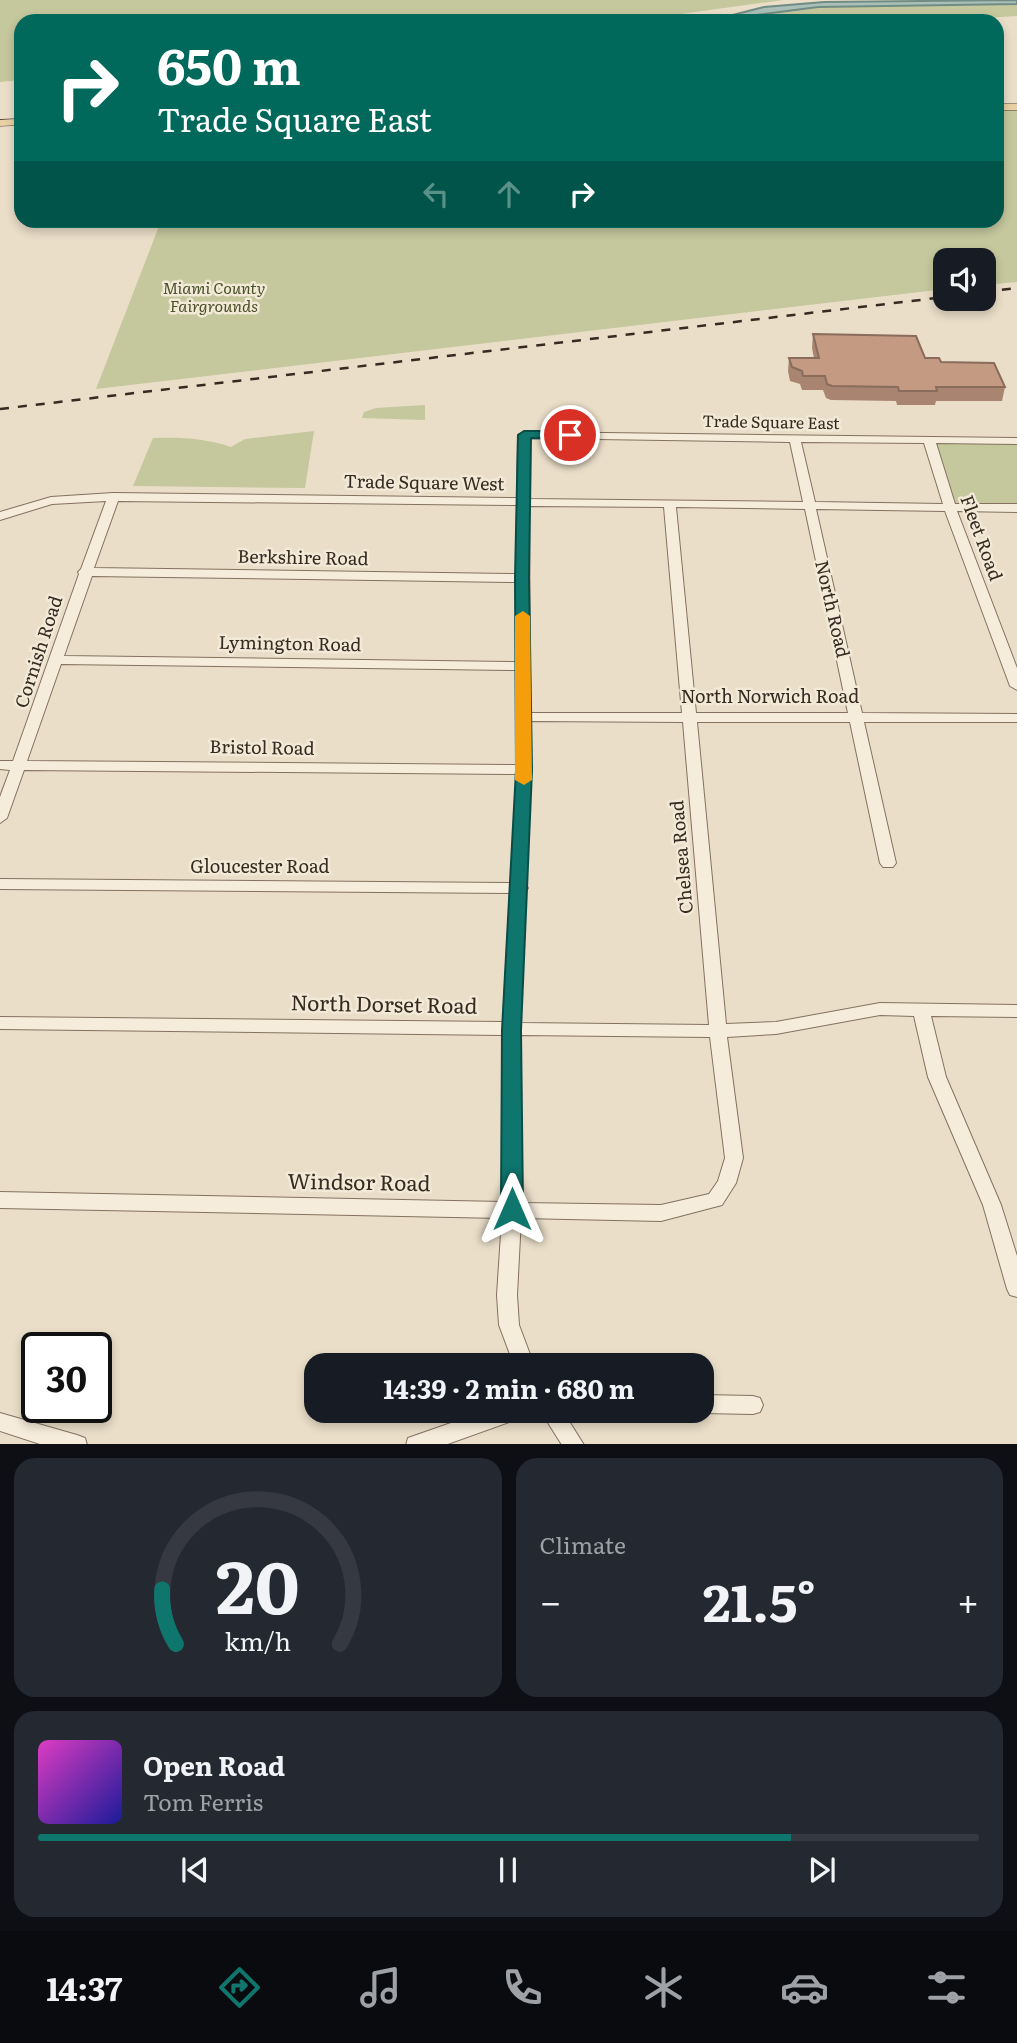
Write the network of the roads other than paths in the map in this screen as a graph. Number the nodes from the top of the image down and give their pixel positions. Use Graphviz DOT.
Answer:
graph roads {
  1 [pos="795,438"];
  2 [pos="929,440"];
  3 [pos="1017,440"];
  4 [pos="113,497"];
  5 [pos="523,502"];
  6 [pos="808,504"];
  7 [pos="670,505"];
  8 [pos="950,508"];
  9 [pos="1017,508"];
  10 [pos="0,516"];
  11 [pos="84,572"];
  12 [pos="522,578"];
  13 [pos="55,660"];
  14 [pos="524,666"];
  15 [pos="1017,686"];
  16 [pos="688,716"];
  17 [pos="856,716"];
  18 [pos="524,717"];
  19 [pos="1017,718"];
  20 [pos="0,765"];
  21 [pos="20,765"];
  22 [pos="524,770"];
  23 [pos="0,818"];
  24 [pos="888,863"];
  25 [pos="0,884"];
  26 [pos="520,888"];
  27 [pos="921,1010"];
  28 [pos="1017,1011"];
  29 [pos="0,1023"];
  30 [pos="511,1030"];
  31 [pos="718,1031"];
  32 [pos="0,1200"];
  33 [pos="715,1200"];
  34 [pos="512,1209"];
  35 [pos="1017,1289"];
  36 [pos="520,1353"];
  37 [pos="714,1404"];
  38 [pos="753,1405"];
  39 [pos="0,1422"];
  40 [pos="478,1423"];
  41 [pos="560,1423"];
  42 [pos="77,1444"];
  43 [pos="416,1444"];
  44 [pos="574,1444"];
  1 -- 2 [label="street, Trade Square East"];
  1 -- 5 [label="street, Trade Square East"];
  1 -- 6 [label="street, North Road"];
  2 -- 3 [label="street, Trade Square East"];
  2 -- 8 [label="street, Fleet Road"];
  4 -- 5 [label="street, Trade Square West"];
  4 -- 10 [label="street, Trade Square West"];
  4 -- 11 [label="street, Cornish Road"];
  5 -- 7 [label="street, Trade Square West"];
  5 -- 12 [label="street"];
  6 -- 7 [label="street, Trade Square West"];
  6 -- 8 [label="street, Trade Square West"];
  6 -- 17 [label="street, North Road"];
  7 -- 16 [label="street, Chelsea Road"];
  8 -- 9 [label="street, Trade Square West"];
  8 -- 15 [label="street, Fleet Road"];
  11 -- 12 [label="street, Berkshire Road"];
  11 -- 13 [label="street, Cornish Road"];
  12 -- 14 [label="street"];
  13 -- 14 [label="street, Lymington Road"];
  13 -- 21 [label="street, Cornish Road"];
  14 -- 18 [label="street"];
  16 -- 17 [label="street, North Norwich Road"];
  16 -- 18 [label="street, North Norwich Road"];
  16 -- 31 [label="street, Chelsea Road"];
  17 -- 19 [label="street, North Norwich Road"];
  17 -- 24 [label="street, North Road"];
  18 -- 22 [label="street"];
  20 -- 21 [label="street, Bristol Road"];
  21 -- 22 [label="street, Bristol Road"];
  21 -- 23 [label="street, Cornish Road"];
  22 -- 26 [label="street"];
  25 -- 26 [label="street, Gloucester Road"];
  26 -- 30 [label="street"];
  27 -- 28 [label="street, North Dorset Road"];
  27 -- 31 [label="street, North Dorset Road"];
  27 -- 35 [label="street"];
  29 -- 30 [label="street, North Dorset Road"];
  30 -- 31 [label="street, North Dorset Road"];
  30 -- 34 [label="street"];
  31 -- 33 [label="street, Chelsea Road"];
  32 -- 34 [label="street, Windsor Road"];
  33 -- 34 [label="street, Windsor Road"];
  34 -- 36 [label="street"];
  37 -- 38 [label="street"];
  39 -- 42 [label="street"];
  40 -- 43 [label="street"];
  41 -- 44 [label="street"];
}
